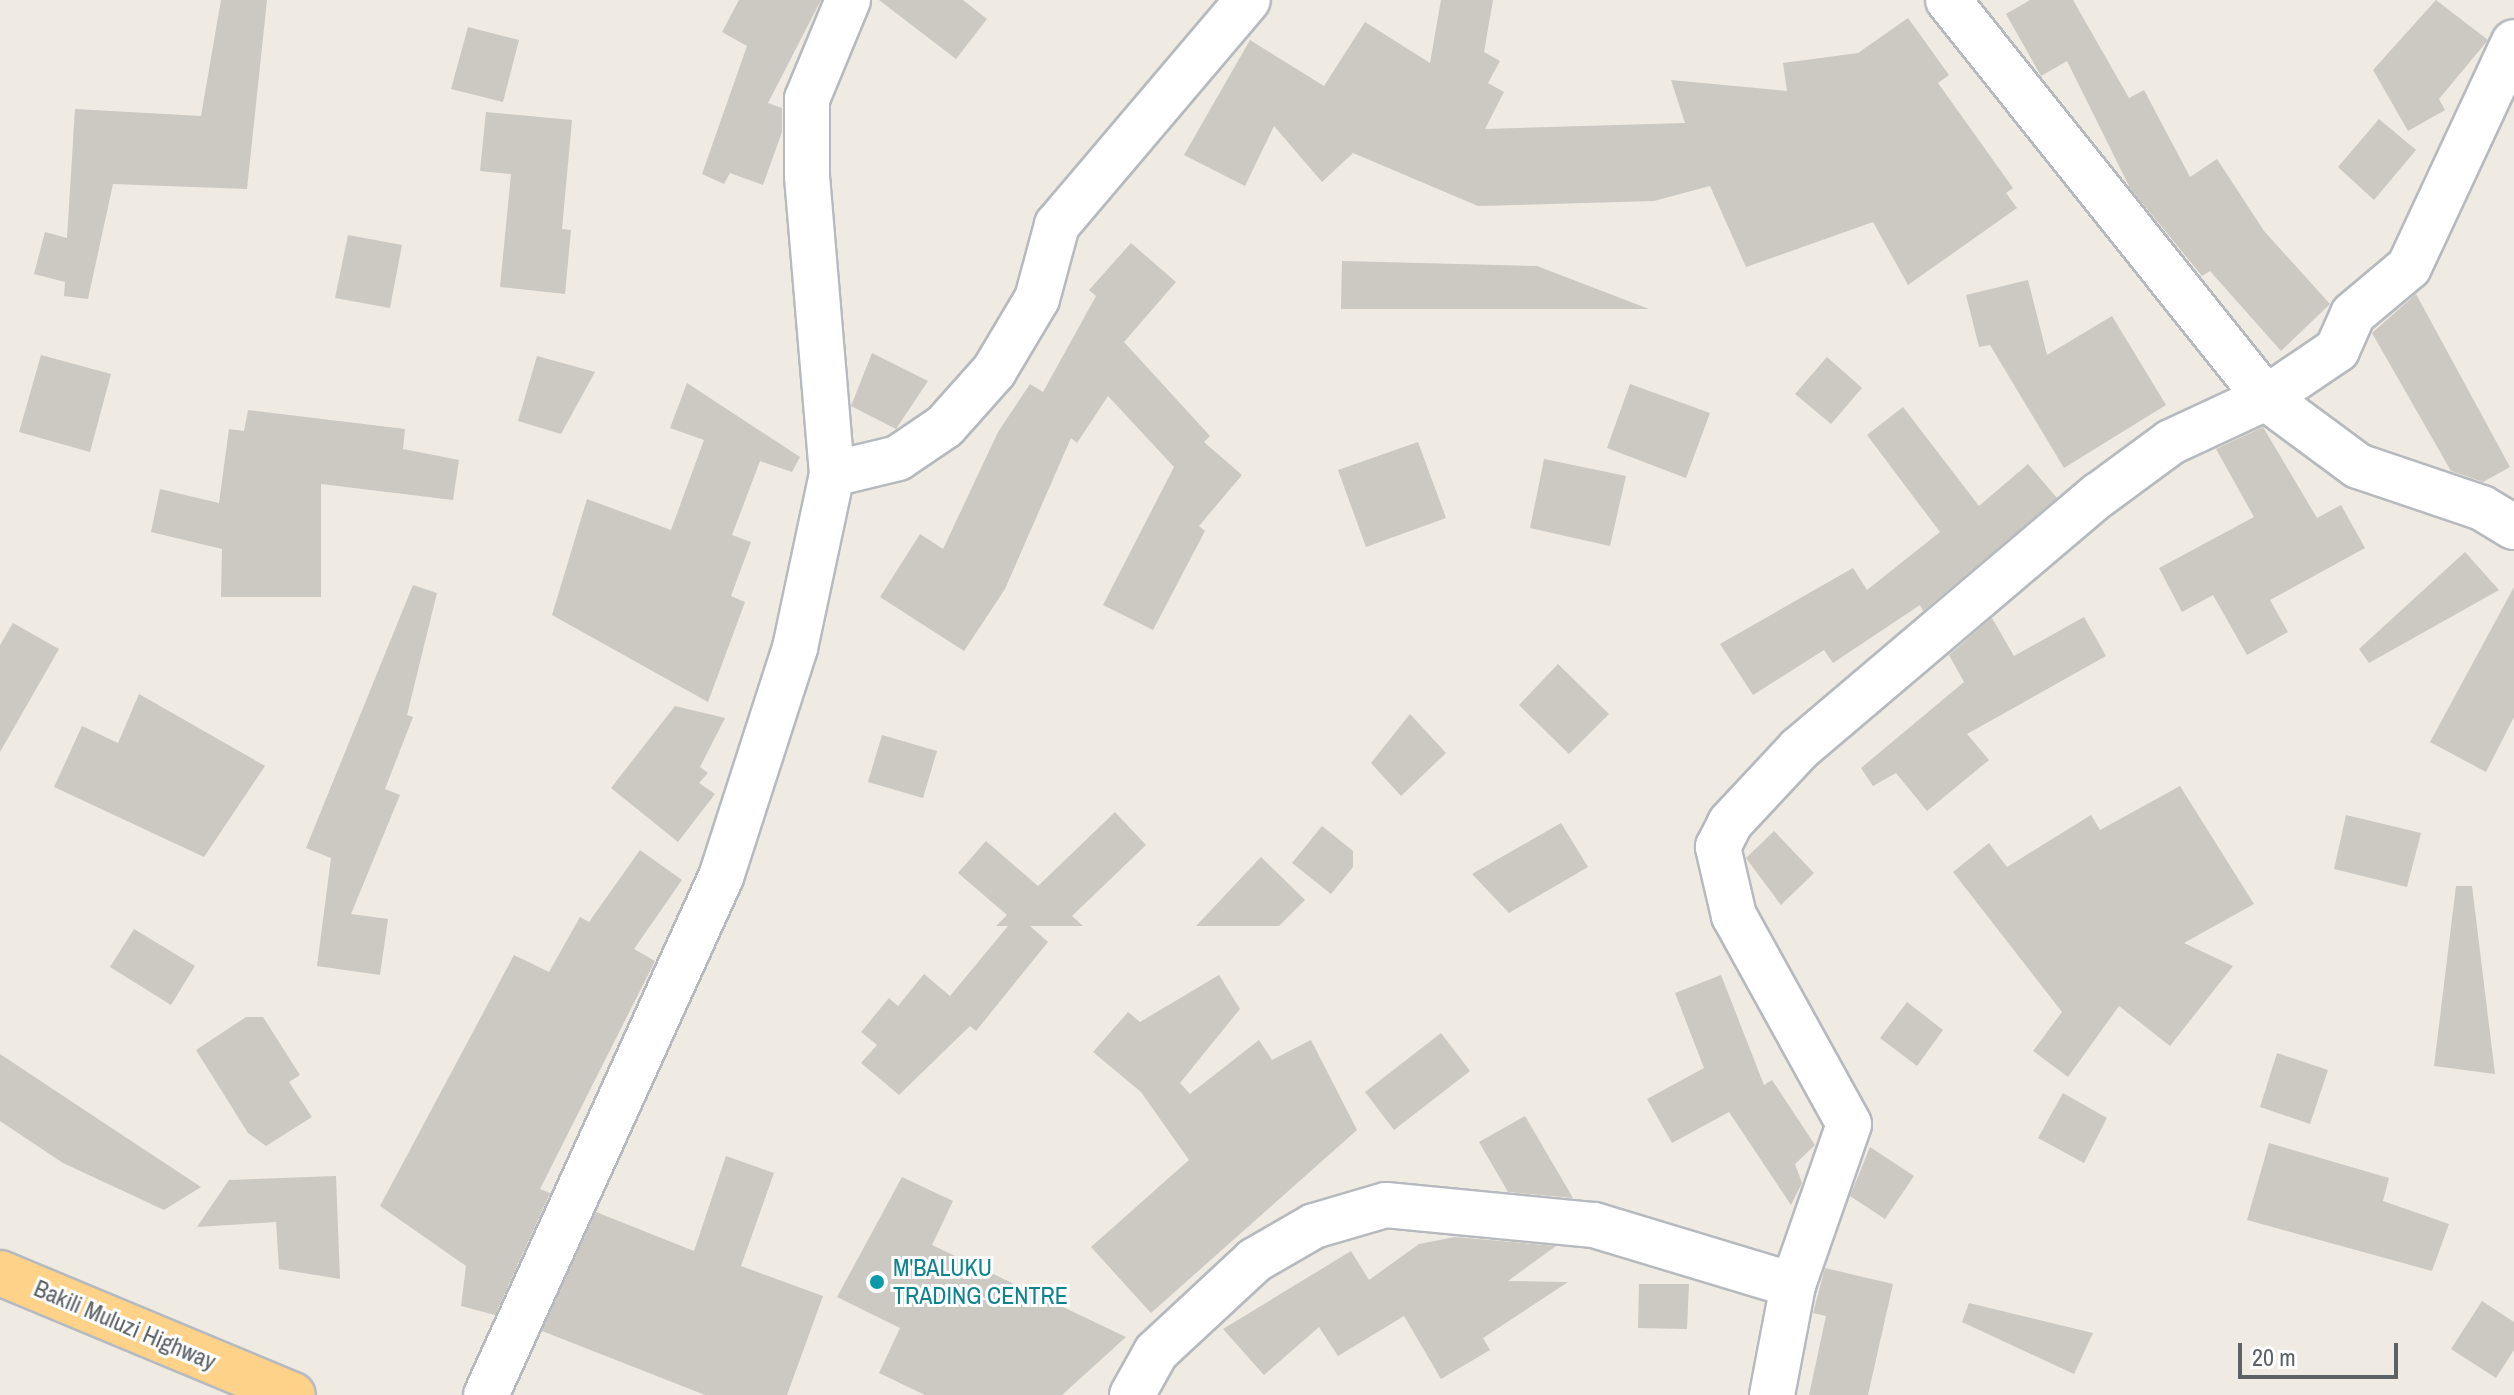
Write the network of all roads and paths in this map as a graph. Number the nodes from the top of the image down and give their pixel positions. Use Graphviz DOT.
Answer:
graph roads {
  1 [pos="848,0"];
  2 [pos="1248,0"];
  3 [pos="1948,0"];
  4 [pos="2514,42"];
  5 [pos="2266,398"];
  6 [pos="832,474"];
  7 [pos="2514,527"];
  8 [pos="0,1273"];
  9 [pos="1793,1285"];
  10 [pos="293,1395"];
  11 [pos="486,1395"];
  12 [pos="1132,1395"];
  13 [pos="1772,1395"];
  1 -- 6 [label="street"];
  2 -- 6 [label="street"];
  3 -- 5 [label="street"];
  4 -- 5 [label="street"];
  5 -- 7 [label="street"];
  5 -- 9 [label="street"];
  6 -- 11 [label="street"];
  8 -- 10 [label="highway, Bakili Muluzi Highway"];
  9 -- 12 [label="street"];
  9 -- 13 [label="street"];
}
